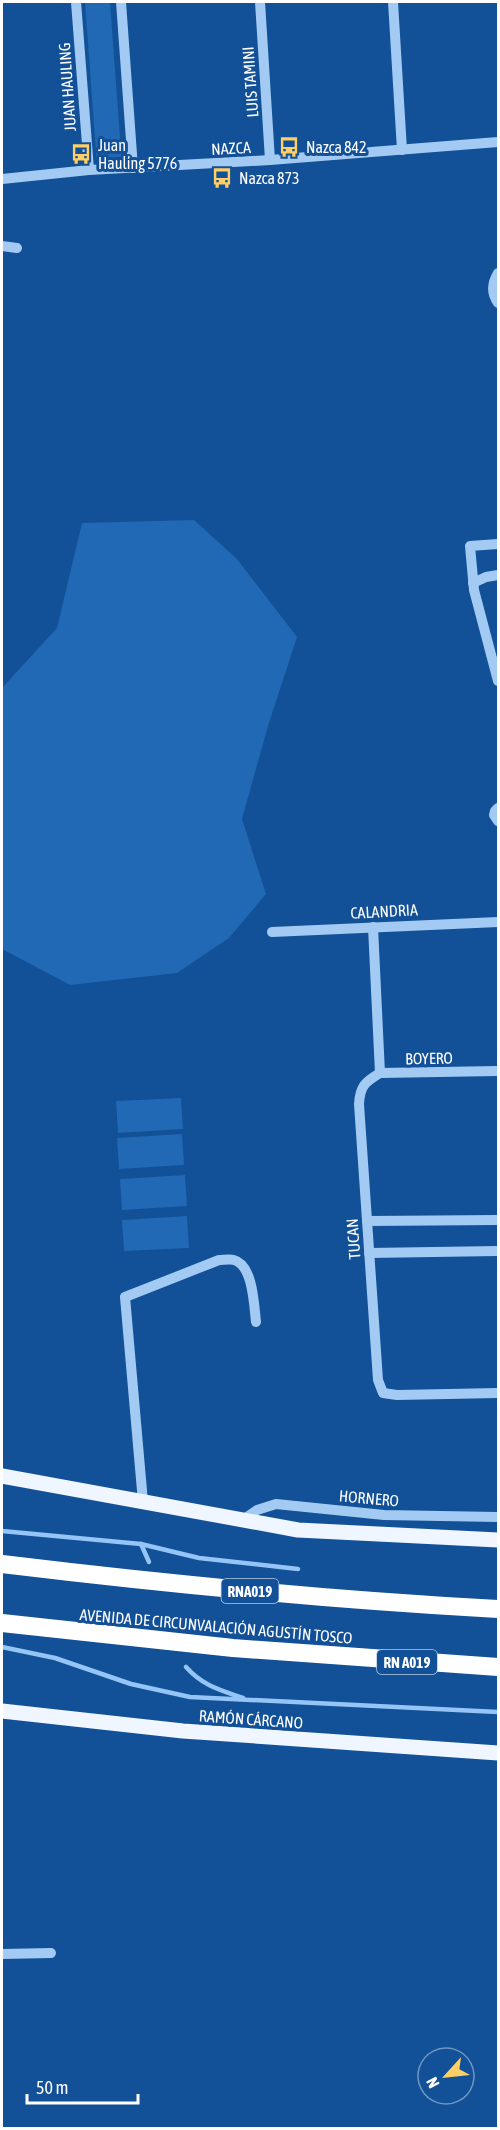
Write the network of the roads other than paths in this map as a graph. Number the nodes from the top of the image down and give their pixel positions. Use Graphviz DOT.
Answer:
graph roads {
  1 [pos="76,2"];
  2 [pos="121,2"];
  3 [pos="260,2"];
  4 [pos="393,2"];
  5 [pos="498,142"];
  6 [pos="402,150"];
  7 [pos="270,160"];
  8 [pos="133,168"];
  9 [pos="89,170"];
  10 [pos="2,179"];
  11 [pos="2,246"];
  12 [pos="17,248"];
  13 [pos="498,273"];
  14 [pos="498,303"];
  15 [pos="498,544"];
  16 [pos="498,575"];
  17 [pos="473,583"];
  18 [pos="498,681"];
  19 [pos="498,808"];
  20 [pos="498,821"];
  21 [pos="498,921"];
  22 [pos="373,927"];
  23 [pos="272,932"];
  24 [pos="498,1071"];
  25 [pos="380,1073"];
  26 [pos="498,1220"];
  27 [pos="367,1221"];
  28 [pos="498,1251"];
  29 [pos="369,1253"];
  30 [pos="255,1322"];
  31 [pos="498,1393"];
  32 [pos="2,1476"];
  33 [pos="143,1502"];
  34 [pos="498,1517"];
  35 [pos="241,1521"];
  36 [pos="495,1541"];
  37 [pos="2,1564"];
  38 [pos="498,1609"];
  39 [pos="2,1623"];
  40 [pos="498,1667"];
  41 [pos="2,1711"];
  42 [pos="498,1753"];
  43 [pos="51,1953"];
  44 [pos="2,1954"];
  1 -- 9 [label="street, JUAN HAULING"];
  2 -- 8 [label="street"];
  3 -- 7 [label="street, LUIS TAMINI"];
  4 -- 6 [label="street"];
  5 -- 6 [label="street, NAZCA"];
  6 -- 7 [label="street, NAZCA"];
  7 -- 8 [label="street, NAZCA"];
  8 -- 9 [label="street, NAZCA"];
  9 -- 10 [label="street, NAZCA"];
  11 -- 12 [label="street"];
  13 -- 14 [label="street"];
  15 -- 17 [label="street"];
  16 -- 17 [label="street"];
  17 -- 18 [label="street"];
  19 -- 20 [label="street"];
  21 -- 22 [label="street, CALANDRIA"];
  22 -- 23 [label="street, CALANDRIA"];
  22 -- 25 [label="street"];
  24 -- 25 [label="street, BOYERO"];
  25 -- 27 [label="street, TUCAN"];
  26 -- 27 [label="street"];
  27 -- 29 [label="street, TUCAN"];
  28 -- 29 [label="street"];
  29 -- 31 [label="street, TUCAN"];
  30 -- 33 [label="street"];
  32 -- 33 [label="main road"];
  33 -- 35 [label="main road"];
  34 -- 35 [label="street, HORNERO"];
  35 -- 36 [label="main road"];
  37 -- 38 [label="highway, RNA019"];
  39 -- 40 [label="highway, AVENIDA DE CIRCUNVALACIÓN AGUSTÍN TOSCO / RN A019"];
  41 -- 42 [label="main road, RAMÓN CÁRCANO"];
  43 -- 44 [label="street"];
}
